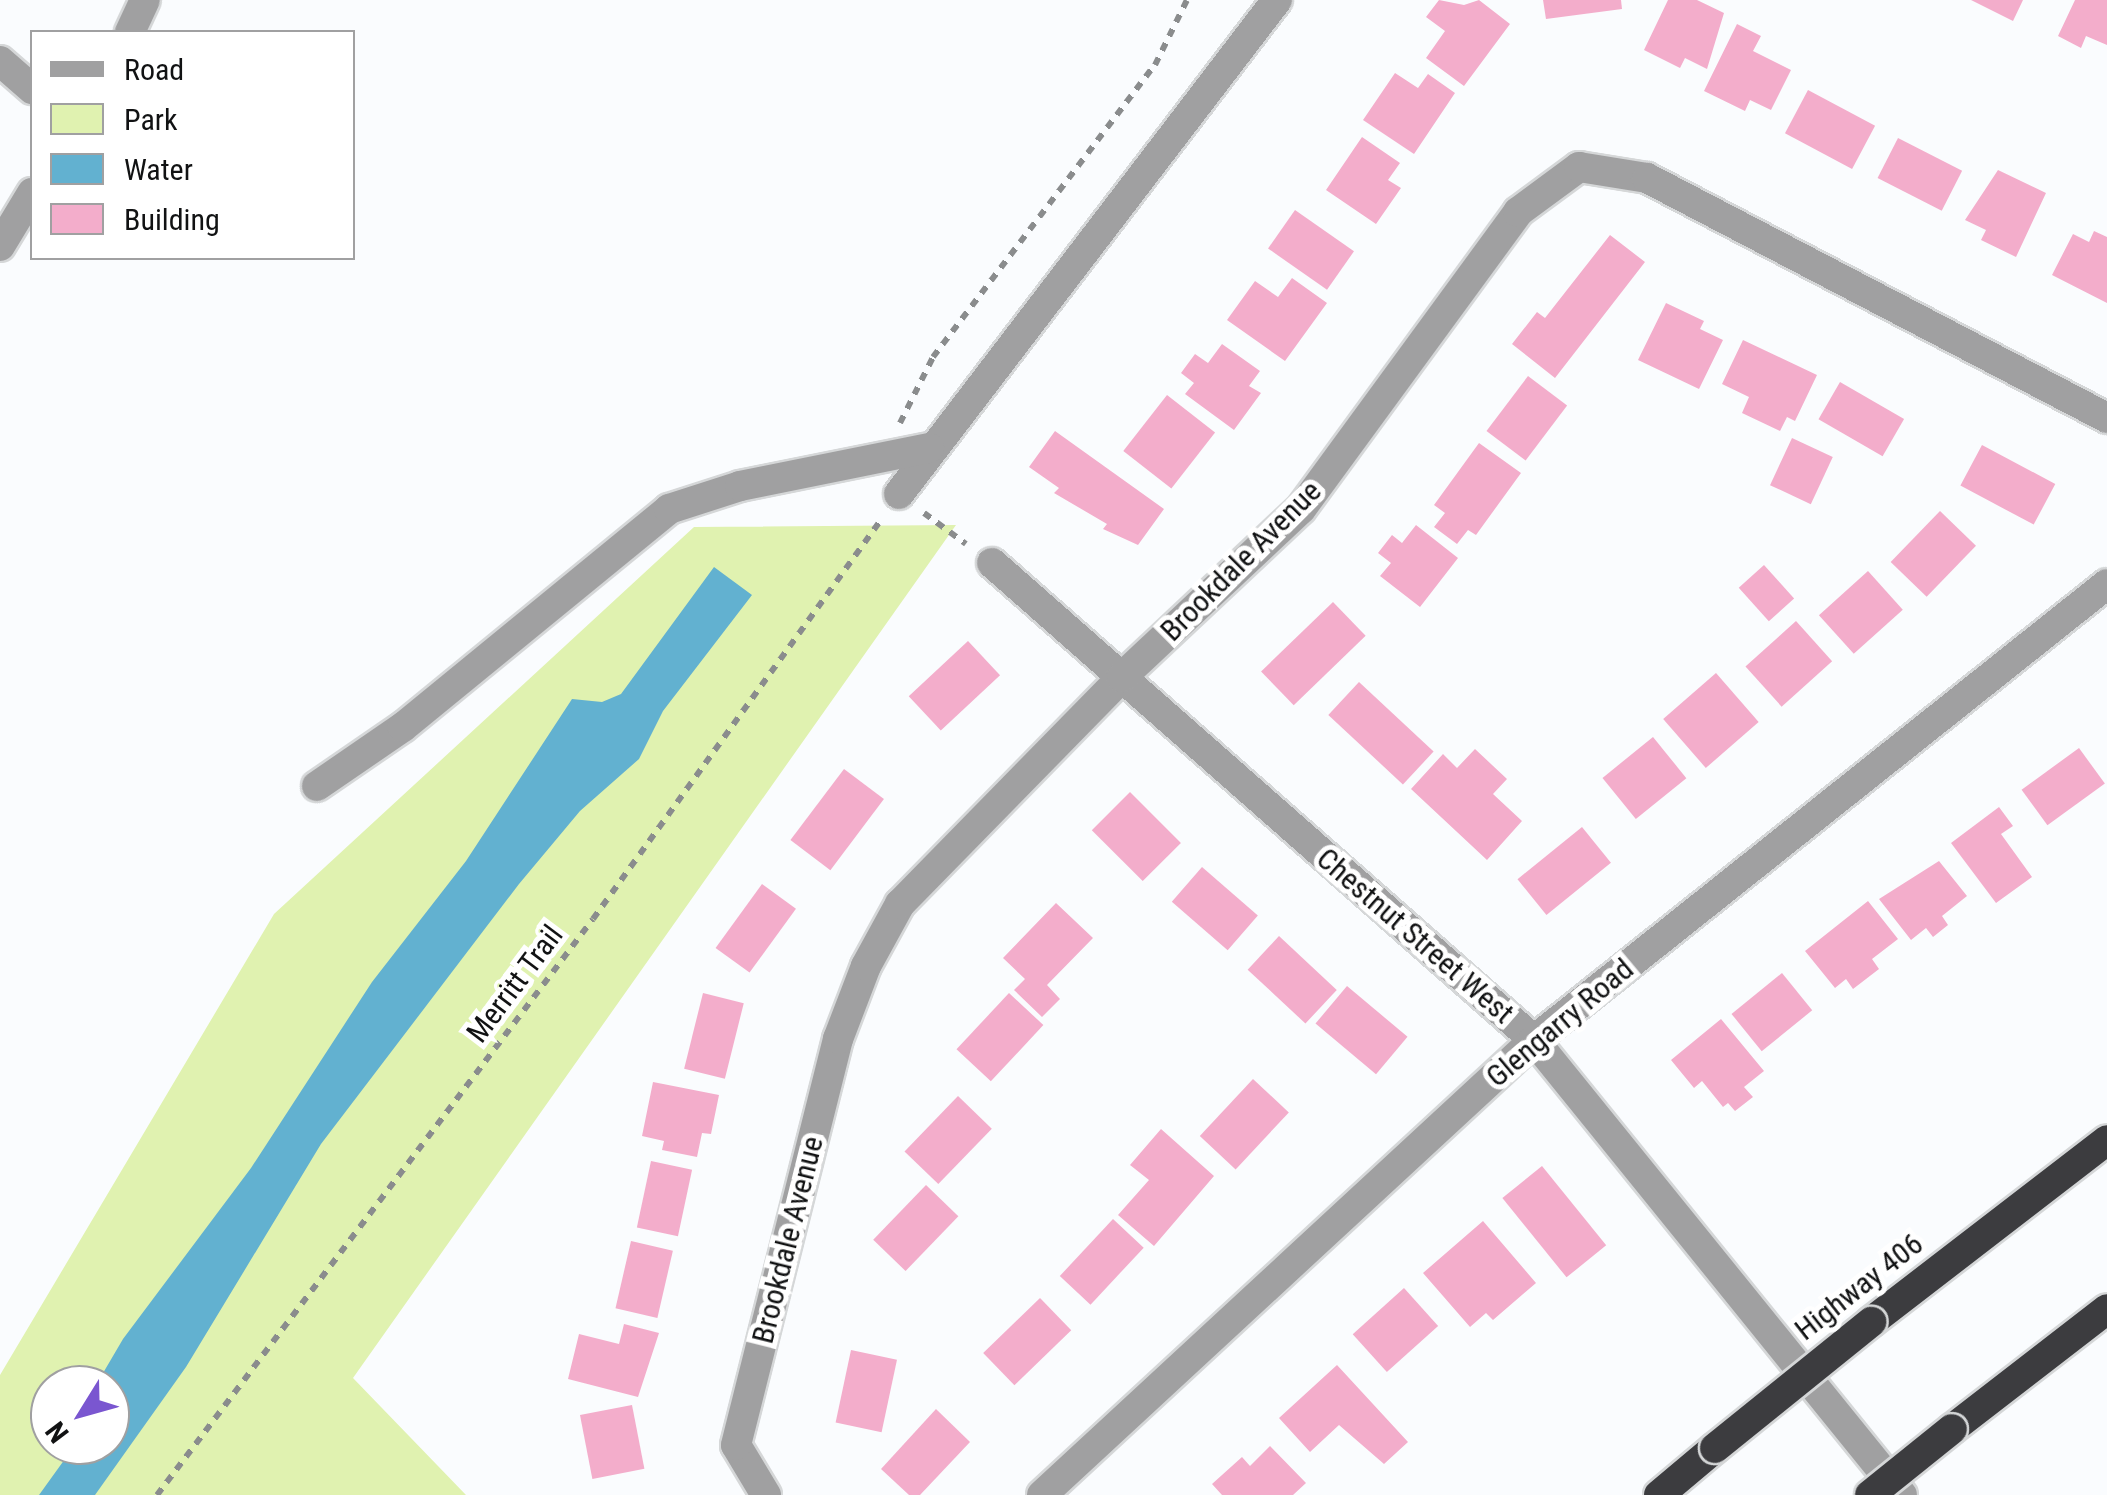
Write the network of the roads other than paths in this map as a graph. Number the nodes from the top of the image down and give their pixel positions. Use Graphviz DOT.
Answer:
graph roads {
  1 [pos="145,0"];
  2 [pos="1277,0"];
  3 [pos="131,30"];
  4 [pos="0,61"];
  5 [pos="30,87"];
  6 [pos="30,196"];
  7 [pos="0,246"];
  8 [pos="2107,418"];
  9 [pos="914,451"];
  10 [pos="900,494"];
  11 [pos="992,563"];
  12 [pos="2107,584"];
  13 [pos="1122,678"];
  14 [pos="317,786"];
  15 [pos="1534,1040"];
  16 [pos="2107,1140"];
  17 [pos="2107,1309"];
  18 [pos="766,1495"];
  19 [pos="1042,1495"];
  20 [pos="1660,1495"];
  21 [pos="1870,1495"];
  22 [pos="1902,1495"];
  1 -- 3 [label="street"];
  2 -- 9 [label="street"];
  4 -- 5 [label="street"];
  6 -- 7 [label="street"];
  8 -- 13 [label="street, Brookdale Avenue"];
  9 -- 10 [label="street"];
  9 -- 14 [label="street"];
  11 -- 13 [label="street, Chestnut Street West"];
  12 -- 15 [label="street, Glengarry Road"];
  13 -- 15 [label="street, Chestnut Street West"];
  13 -- 18 [label="street, Brookdale Avenue"];
  15 -- 19 [label="street, Glengarry Road"];
  15 -- 22 [label="street, Chestnut Street West"];
  16 -- 20 [label="highway, Highway 406, bridge"];
  17 -- 21 [label="highway, bridge"];
}
